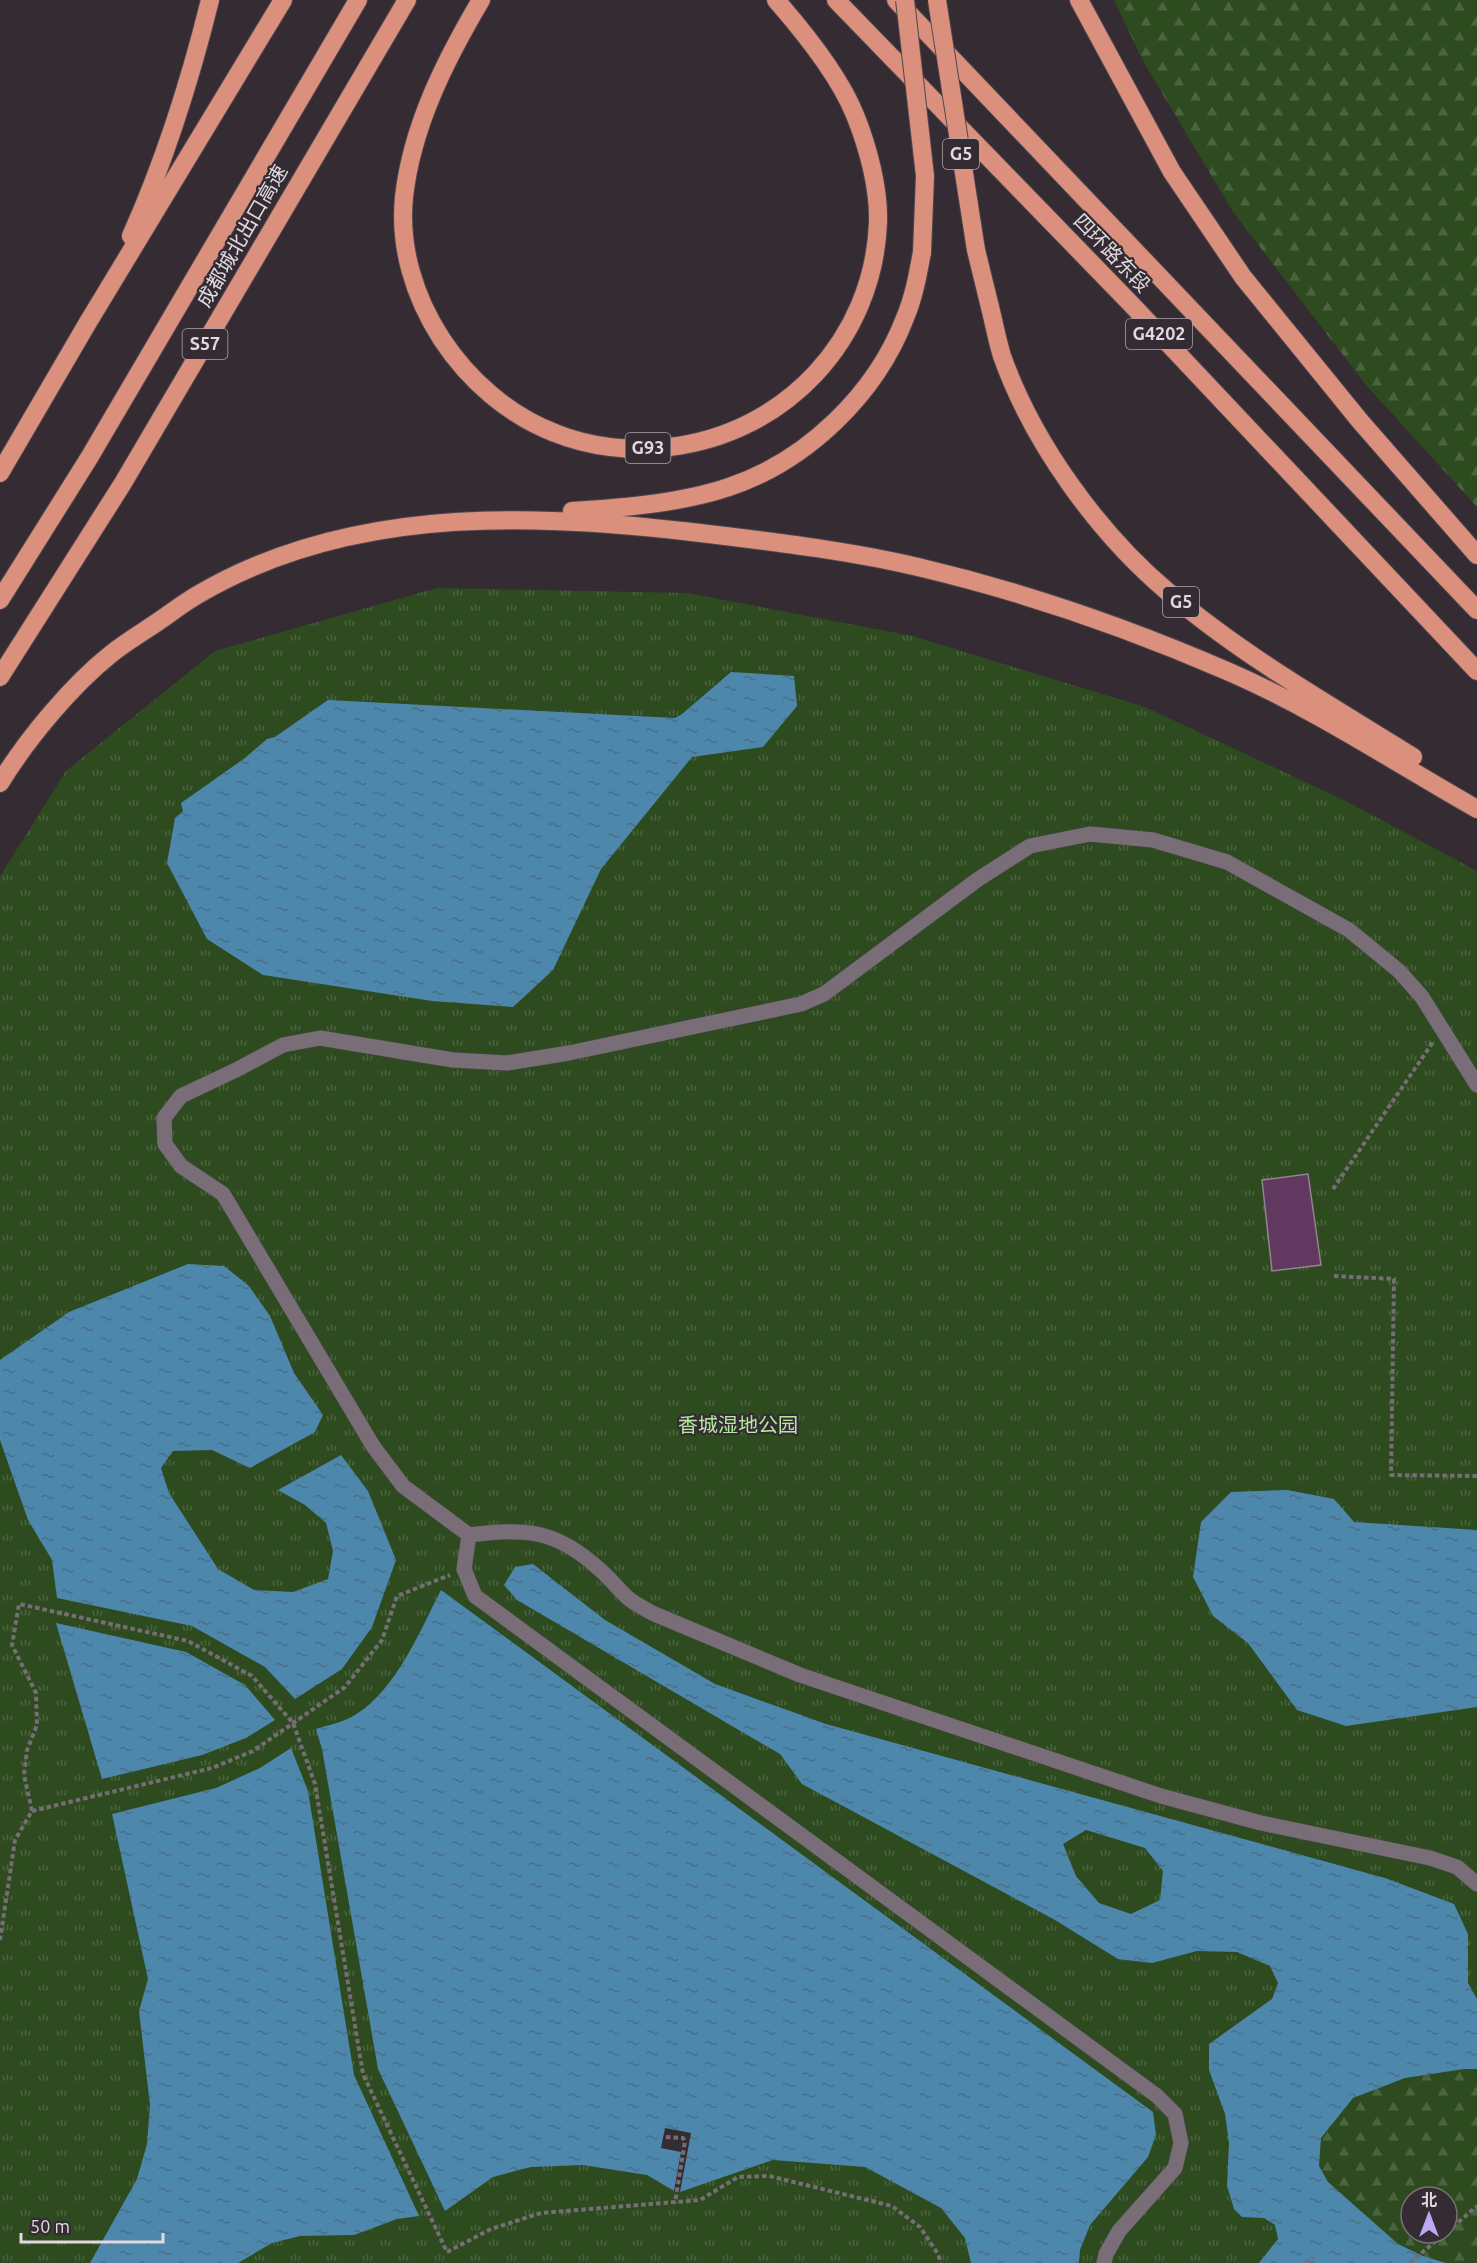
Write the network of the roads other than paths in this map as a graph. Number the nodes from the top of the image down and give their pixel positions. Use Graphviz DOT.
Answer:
graph roads {
  1 [pos="210,0"];
  2 [pos="283,0"];
  3 [pos="481,0"];
  4 [pos="776,0"];
  5 [pos="836,0"];
  6 [pos="896,0"];
  7 [pos="905,0"];
  8 [pos="937,0"];
  9 [pos="1079,0"];
  10 [pos="357,2"];
  11 [pos="405,3"];
  12 [pos="87,324"];
  13 [pos="0,473"];
  14 [pos="508,520"];
  15 [pos="1477,555"];
  16 [pos="0,600"];
  17 [pos="1477,610"];
  18 [pos="1477,671"];
  19 [pos="0,677"];
  20 [pos="0,783"];
  21 [pos="1477,801"];
  22 [pos="1477,809"];
  23 [pos="1477,1085"];
  24 [pos="469,1535"];
  25 [pos="1477,1884"];
  26 [pos="1104,2263"];
  1 -- 12 [label="highway"];
  2 -- 12 [label="highway"];
  3 -- 4 [label="highway, G93"];
  5 -- 18 [label="highway, 四环路东段 / G4202"];
  6 -- 17 [label="highway, 四环路东段 / G4202"];
  7 -- 14 [label="highway, bridge"];
  8 -- 21 [label="highway, G5, bridge"];
  9 -- 15 [label="highway"];
  10 -- 16 [label="highway, 成都城北出口高速 / S57"];
  11 -- 19 [label="highway, 成都城北出口高速 / S57"];
  12 -- 13 [label="highway"];
  14 -- 20 [label="highway"];
  14 -- 22 [label="highway"];
  23 -- 24 [label="street"];
  24 -- 25 [label="street"];
  24 -- 26 [label="street"];
}
